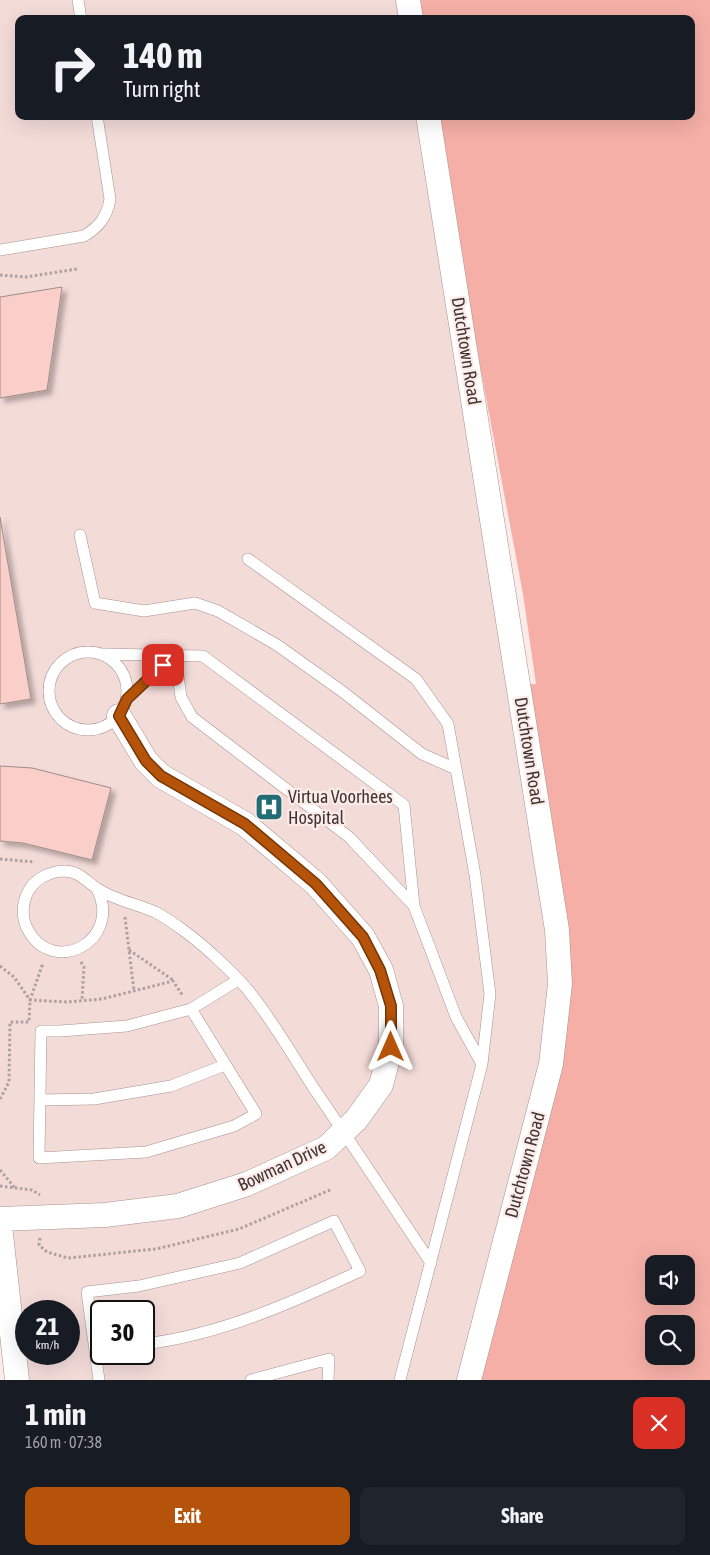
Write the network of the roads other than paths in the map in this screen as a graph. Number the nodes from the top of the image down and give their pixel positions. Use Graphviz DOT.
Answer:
graph roads {
  1 [pos="78,0"];
  2 [pos="408,0"];
  3 [pos="80,15"];
  4 [pos="410,15"];
  5 [pos="97,120"];
  6 [pos="429,120"];
  7 [pos="0,250"];
  8 [pos="80,535"];
  9 [pos="248,559"];
  10 [pos="101,654"];
  11 [pos="175,654"];
  12 [pos="123,707"];
  13 [pos="456,769"];
  14 [pos="97,889"];
  15 [pos="414,906"];
  16 [pos="238,980"];
  17 [pos="192,1009"];
  18 [pos="482,1064"];
  19 [pos="226,1065"];
  20 [pos="40,1100"];
  21 [pos="343,1132"];
  22 [pos="0,1219"];
  23 [pos="0,1225"];
  24 [pos="431,1262"];
  25 [pos="90,1308"];
  26 [pos="155,1342"];
  27 [pos="98,1365"];
  28 [pos="17,1380"];
  29 [pos="98,1380"];
  30 [pos="251,1380"];
  31 [pos="328,1380"];
  32 [pos="400,1380"];
  33 [pos="469,1380"];
  1 -- 3 [label="lane"];
  2 -- 4 [label="street"];
  5 -- 7 [label="lane"];
  6 -- 33 [label="street, Dutchtown Road"];
  8 -- 13 [label="lane"];
  9 -- 13 [label="lane"];
  10 -- 11 [label="lane"];
  10 -- 12 [label="lane"];
  10 -- 12 [label="lane"];
  11 -- 12 [label="lane"];
  11 -- 15 [label="lane"];
  11 -- 15 [label="lane"];
  12 -- 21 [label="street, Bowman Drive"];
  13 -- 18 [label="lane"];
  14 -- 14 [label="lane"];
  14 -- 16 [label="lane"];
  15 -- 18 [label="lane"];
  16 -- 17 [label="lane"];
  16 -- 21 [label="lane"];
  17 -- 19 [label="lane"];
  17 -- 20 [label="lane"];
  18 -- 24 [label="lane"];
  19 -- 20 [label="lane"];
  19 -- 20 [label="lane"];
  21 -- 22 [label="street, Bowman Drive"];
  21 -- 24 [label="lane"];
  23 -- 28 [label="street"];
  24 -- 32 [label="lane"];
  25 -- 26 [label="lane"];
  27 -- 29 [label="lane"];
  30 -- 31 [label="lane"];
}
